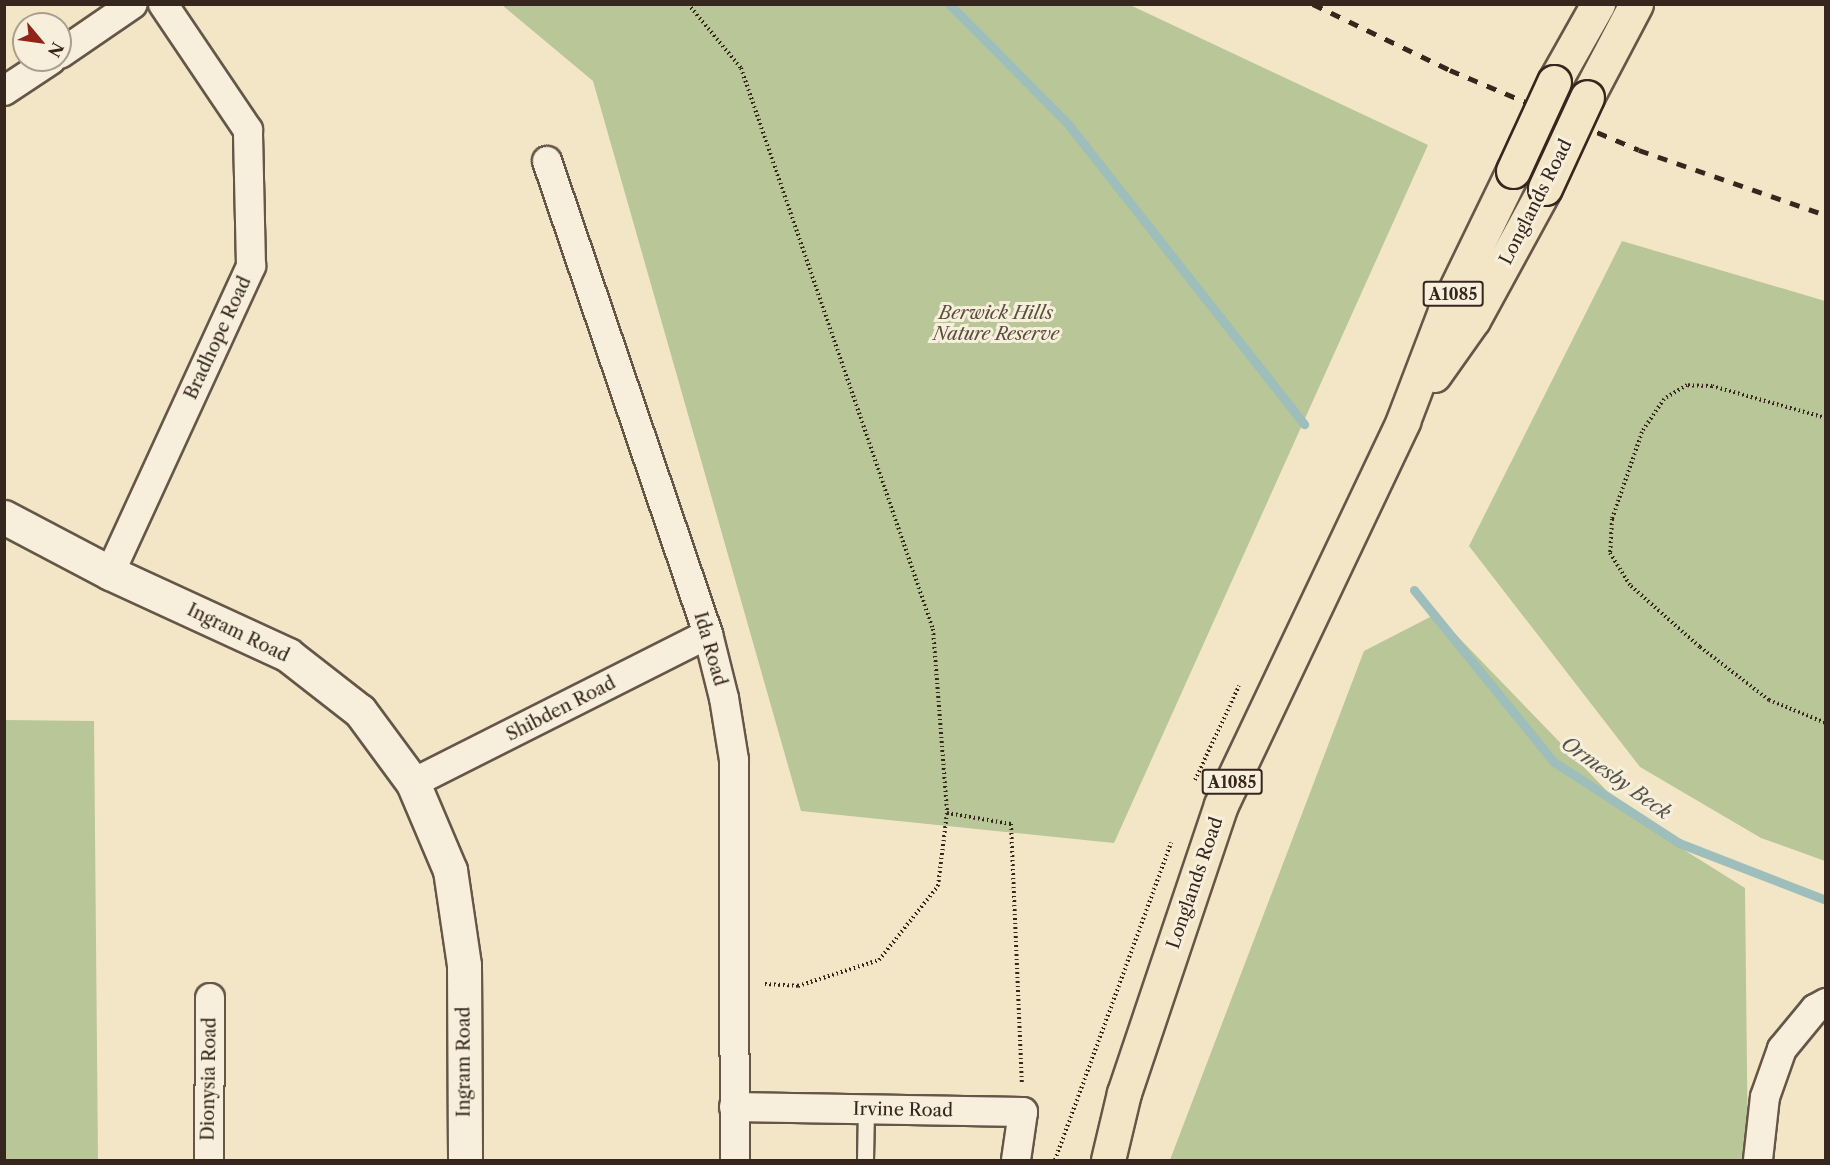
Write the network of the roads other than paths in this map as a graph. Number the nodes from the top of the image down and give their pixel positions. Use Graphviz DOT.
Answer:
graph roads {
  1 [pos="133,4"];
  2 [pos="163,4"];
  3 [pos="1598,4"];
  4 [pos="1636,4"];
  5 [pos="72,46"];
  6 [pos="33,72"];
  7 [pos="4,91"];
  8 [pos="547,160"];
  9 [pos="1402,421"];
  10 [pos="4,518"];
  11 [pos="110,573"];
  12 [pos="708,634"];
  13 [pos="413,783"];
  14 [pos="210,998"];
  15 [pos="1826,1004"];
  16 [pos="734,1107"];
  17 [pos="866,1109"];
  18 [pos="209,1161"];
  19 [pos="465,1161"];
  20 [pos="735,1161"];
  21 [pos="865,1161"];
  22 [pos="1016,1161"];
  23 [pos="1108,1161"];
  24 [pos="1758,1161"];
  1 -- 5 [label="street"];
  2 -- 11 [label="street, Bradhope Road"];
  3 -- 9 [label="main road, Longlands Road / A1085, bridge"];
  4 -- 9 [label="main road, Longlands Road / A1085, bridge"];
  6 -- 7 [label="street"];
  8 -- 12 [label="street, Ida Road"];
  9 -- 23 [label="main road, Longlands Road / A1085"];
  10 -- 11 [label="street, Ingram Road"];
  11 -- 13 [label="street, Ingram Road"];
  12 -- 13 [label="street, Shibden Road"];
  12 -- 16 [label="street, Ida Road"];
  13 -- 19 [label="street, Ingram Road"];
  14 -- 18 [label="street, Dionysia Road"];
  15 -- 24 [label="street"];
  16 -- 17 [label="street, Irvine Road"];
  16 -- 20 [label="street, Ida Road"];
  17 -- 21 [label="lane"];
  17 -- 22 [label="street, Irvine Road"];
}
